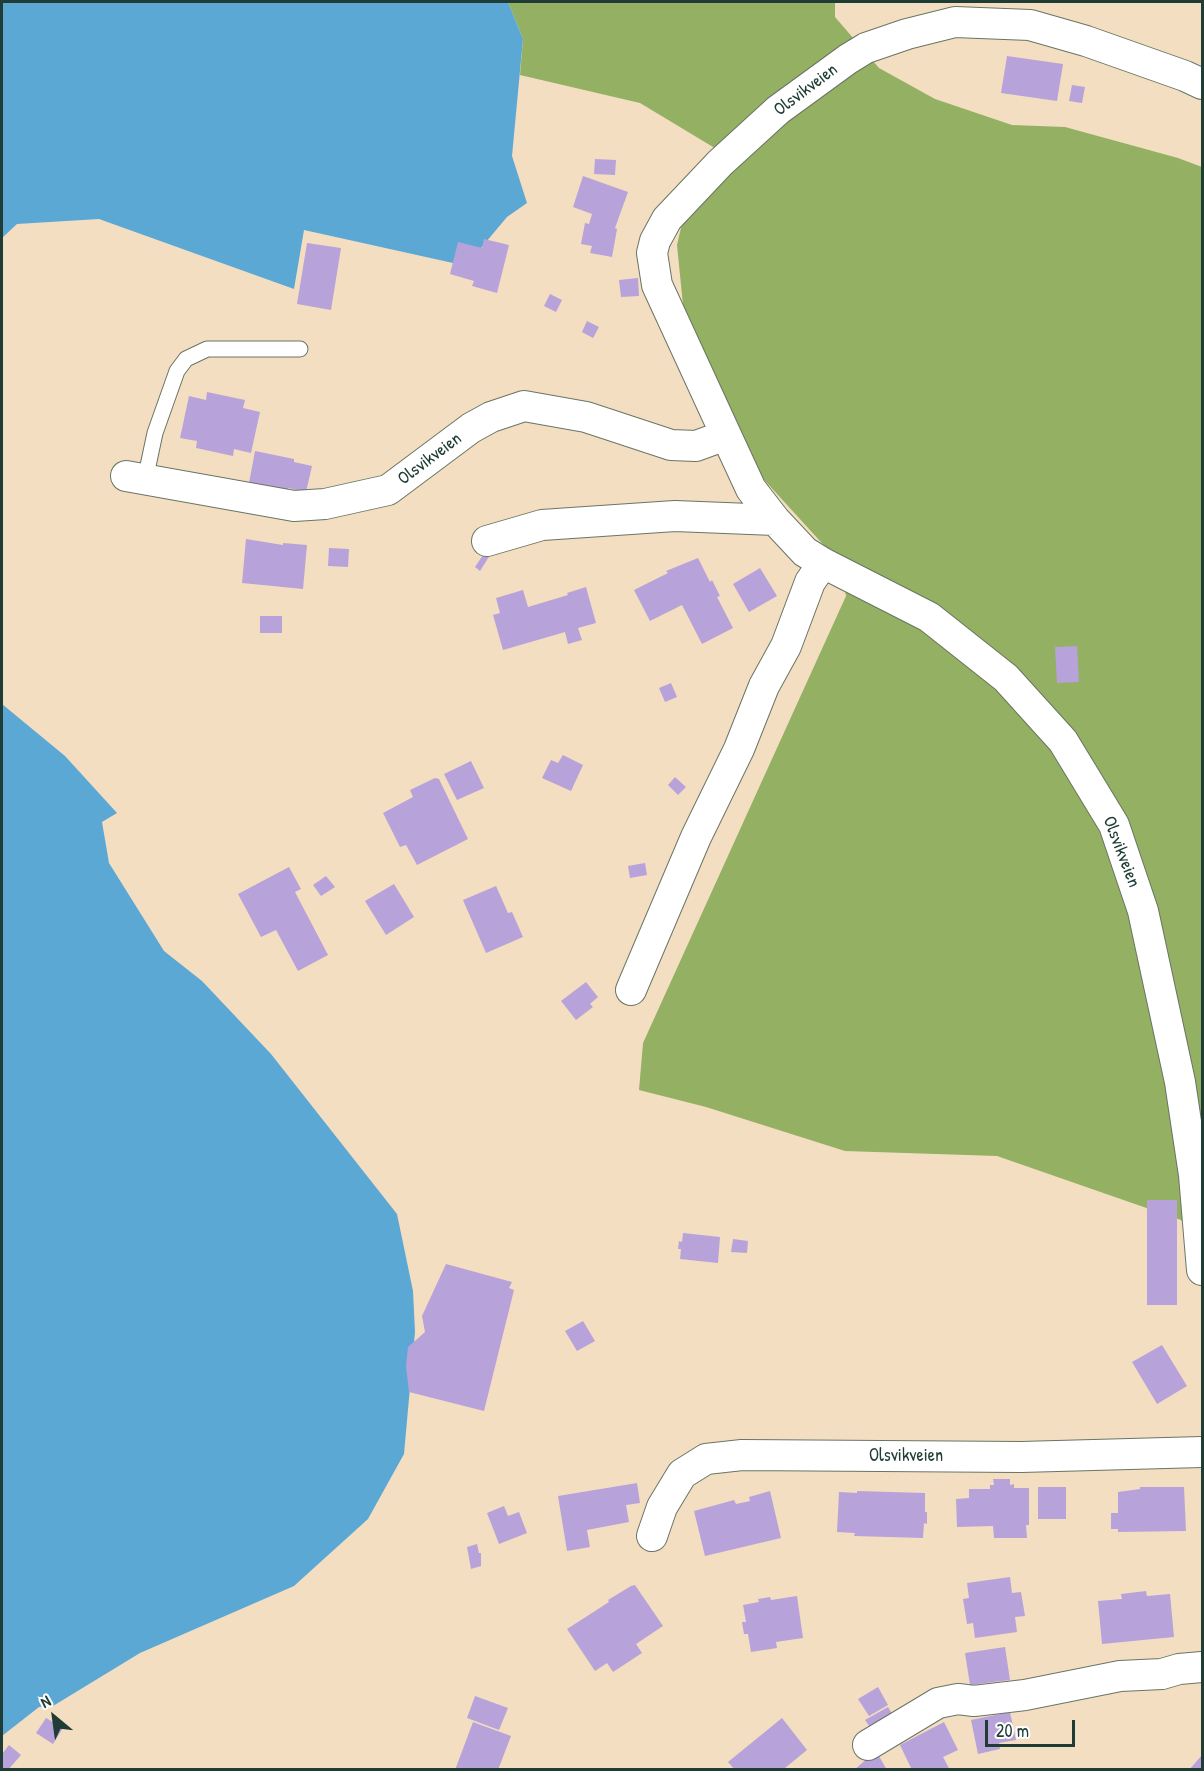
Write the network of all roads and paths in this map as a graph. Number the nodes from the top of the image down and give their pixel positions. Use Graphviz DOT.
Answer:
graph roads {
  1 [pos="1203,84"];
  2 [pos="300,349"];
  3 [pos="726,435"];
  4 [pos="135,478"];
  5 [pos="775,520"];
  6 [pos="487,541"];
  7 [pos="822,563"];
  8 [pos="632,990"];
  9 [pos="1203,1270"];
  10 [pos="1203,1452"];
  11 [pos="652,1536"];
  12 [pos="1203,1667"];
  13 [pos="868,1745"];
  1 -- 3 [label="street, Olsvikveien"];
  2 -- 4 [label="lane"];
  3 -- 4 [label="street, Olsvikveien"];
  3 -- 5 [label="street, Olsvikveien"];
  5 -- 6 [label="street"];
  5 -- 7 [label="street, Olsvikveien"];
  7 -- 8 [label="street"];
  7 -- 9 [label="street, Olsvikveien"];
  10 -- 11 [label="street, Olsvikveien"];
  12 -- 13 [label="street"];
}
